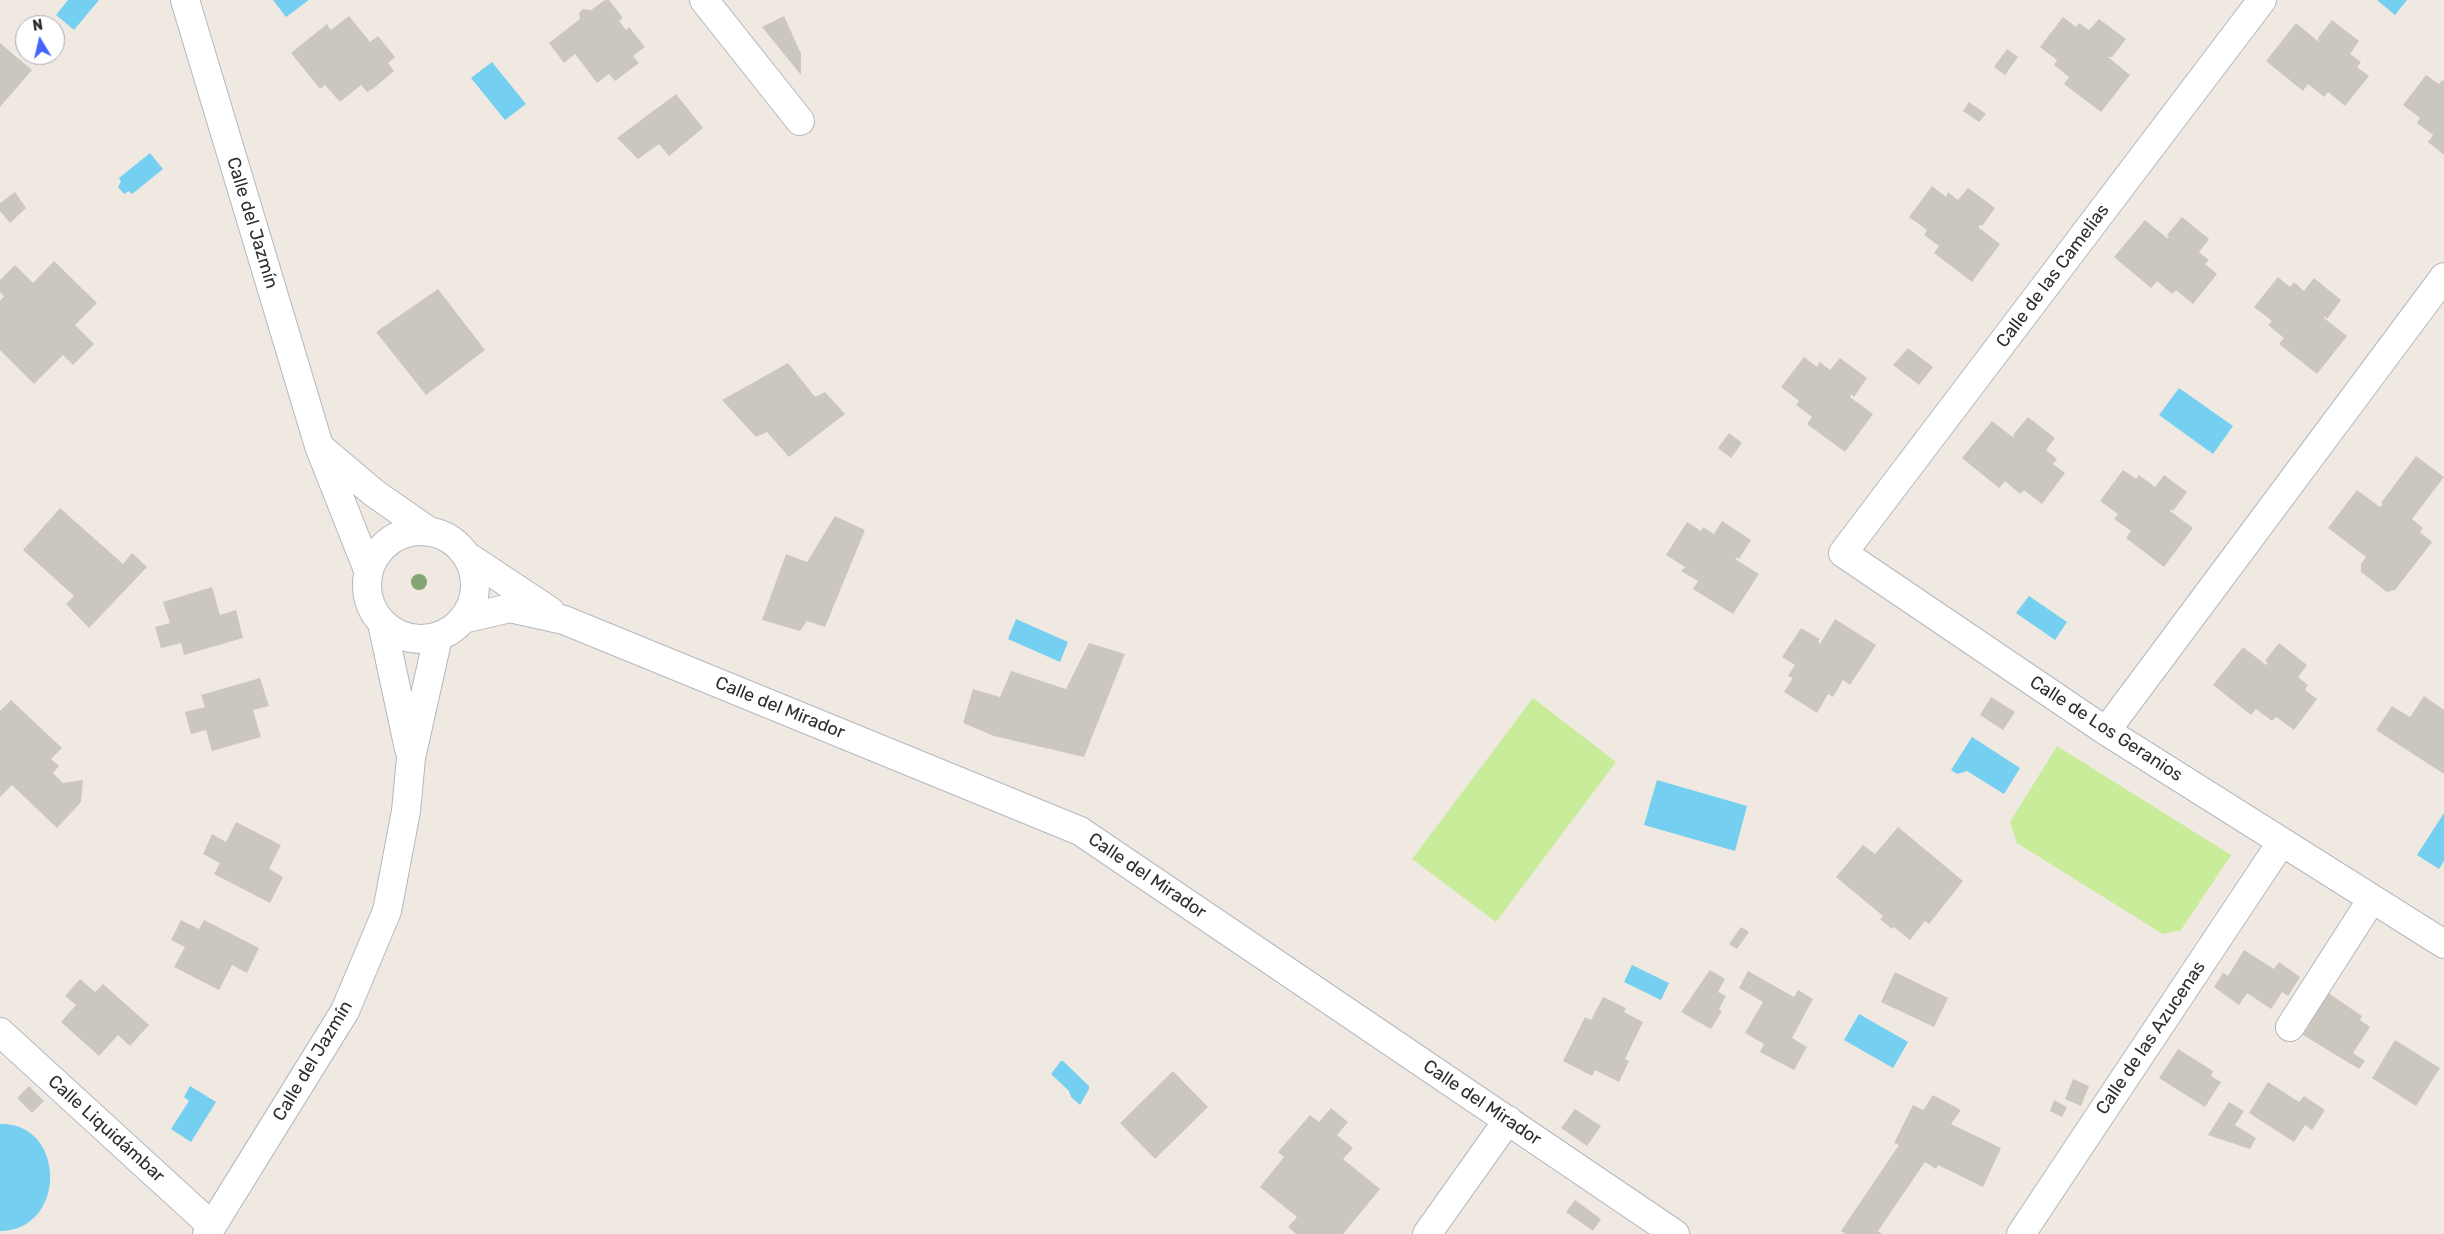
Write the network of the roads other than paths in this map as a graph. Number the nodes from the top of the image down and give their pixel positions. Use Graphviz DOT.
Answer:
graph roads {
  1 [pos="185,0"];
  2 [pos="704,0"];
  3 [pos="2262,0"];
  4 [pos="800,121"];
  5 [pos="2444,277"];
  6 [pos="320,446"];
  7 [pos="430,532"];
  8 [pos="1843,553"];
  9 [pos="467,556"];
  10 [pos="368,570"];
  11 [pos="463,619"];
  12 [pos="564,620"];
  13 [pos="382,623"];
  14 [pos="438,636"];
  15 [pos="2106,731"];
  16 [pos="411,758"];
  17 [pos="2281,843"];
  18 [pos="2372,899"];
  19 [pos="2444,944"];
  20 [pos="2290,1027"];
  21 [pos="0,1032"];
  22 [pos="1508,1120"];
  23 [pos="209,1230"];
  24 [pos="1427,1234"];
  25 [pos="1676,1234"];
  26 [pos="2021,1234"];
  1 -- 6 [label="street, Calle del Jazmín"];
  2 -- 4 [label="street"];
  3 -- 8 [label="street, Calle de las Camelias"];
  5 -- 15 [label="street"];
  6 -- 7 [label="street"];
  6 -- 10 [label="street, Calle del Jazmín"];
  7 -- 9 [label="street"];
  7 -- 10 [label="street"];
  8 -- 15 [label="street, Calle de Los Geranios"];
  9 -- 11 [label="street"];
  9 -- 12 [label="street, Calle del Mirador"];
  10 -- 13 [label="street"];
  11 -- 12 [label="street, Calle del Mirador"];
  11 -- 14 [label="street"];
  12 -- 22 [label="street, Calle del Mirador"];
  13 -- 14 [label="street"];
  13 -- 16 [label="street, Calle del Jazmín"];
  14 -- 16 [label="street, Calle del Jazmín"];
  15 -- 17 [label="street, Calle de Los Geranios"];
  16 -- 23 [label="street, Calle del Jazmín"];
  17 -- 18 [label="street, Calle de Los Geranios"];
  17 -- 26 [label="street, Calle de las Azucenas"];
  18 -- 19 [label="street, Calle de Los Geranios"];
  18 -- 20 [label="street"];
  21 -- 23 [label="street, Calle Liquidámbar"];
  22 -- 24 [label="street"];
  22 -- 25 [label="street, Calle del Mirador"];
}
